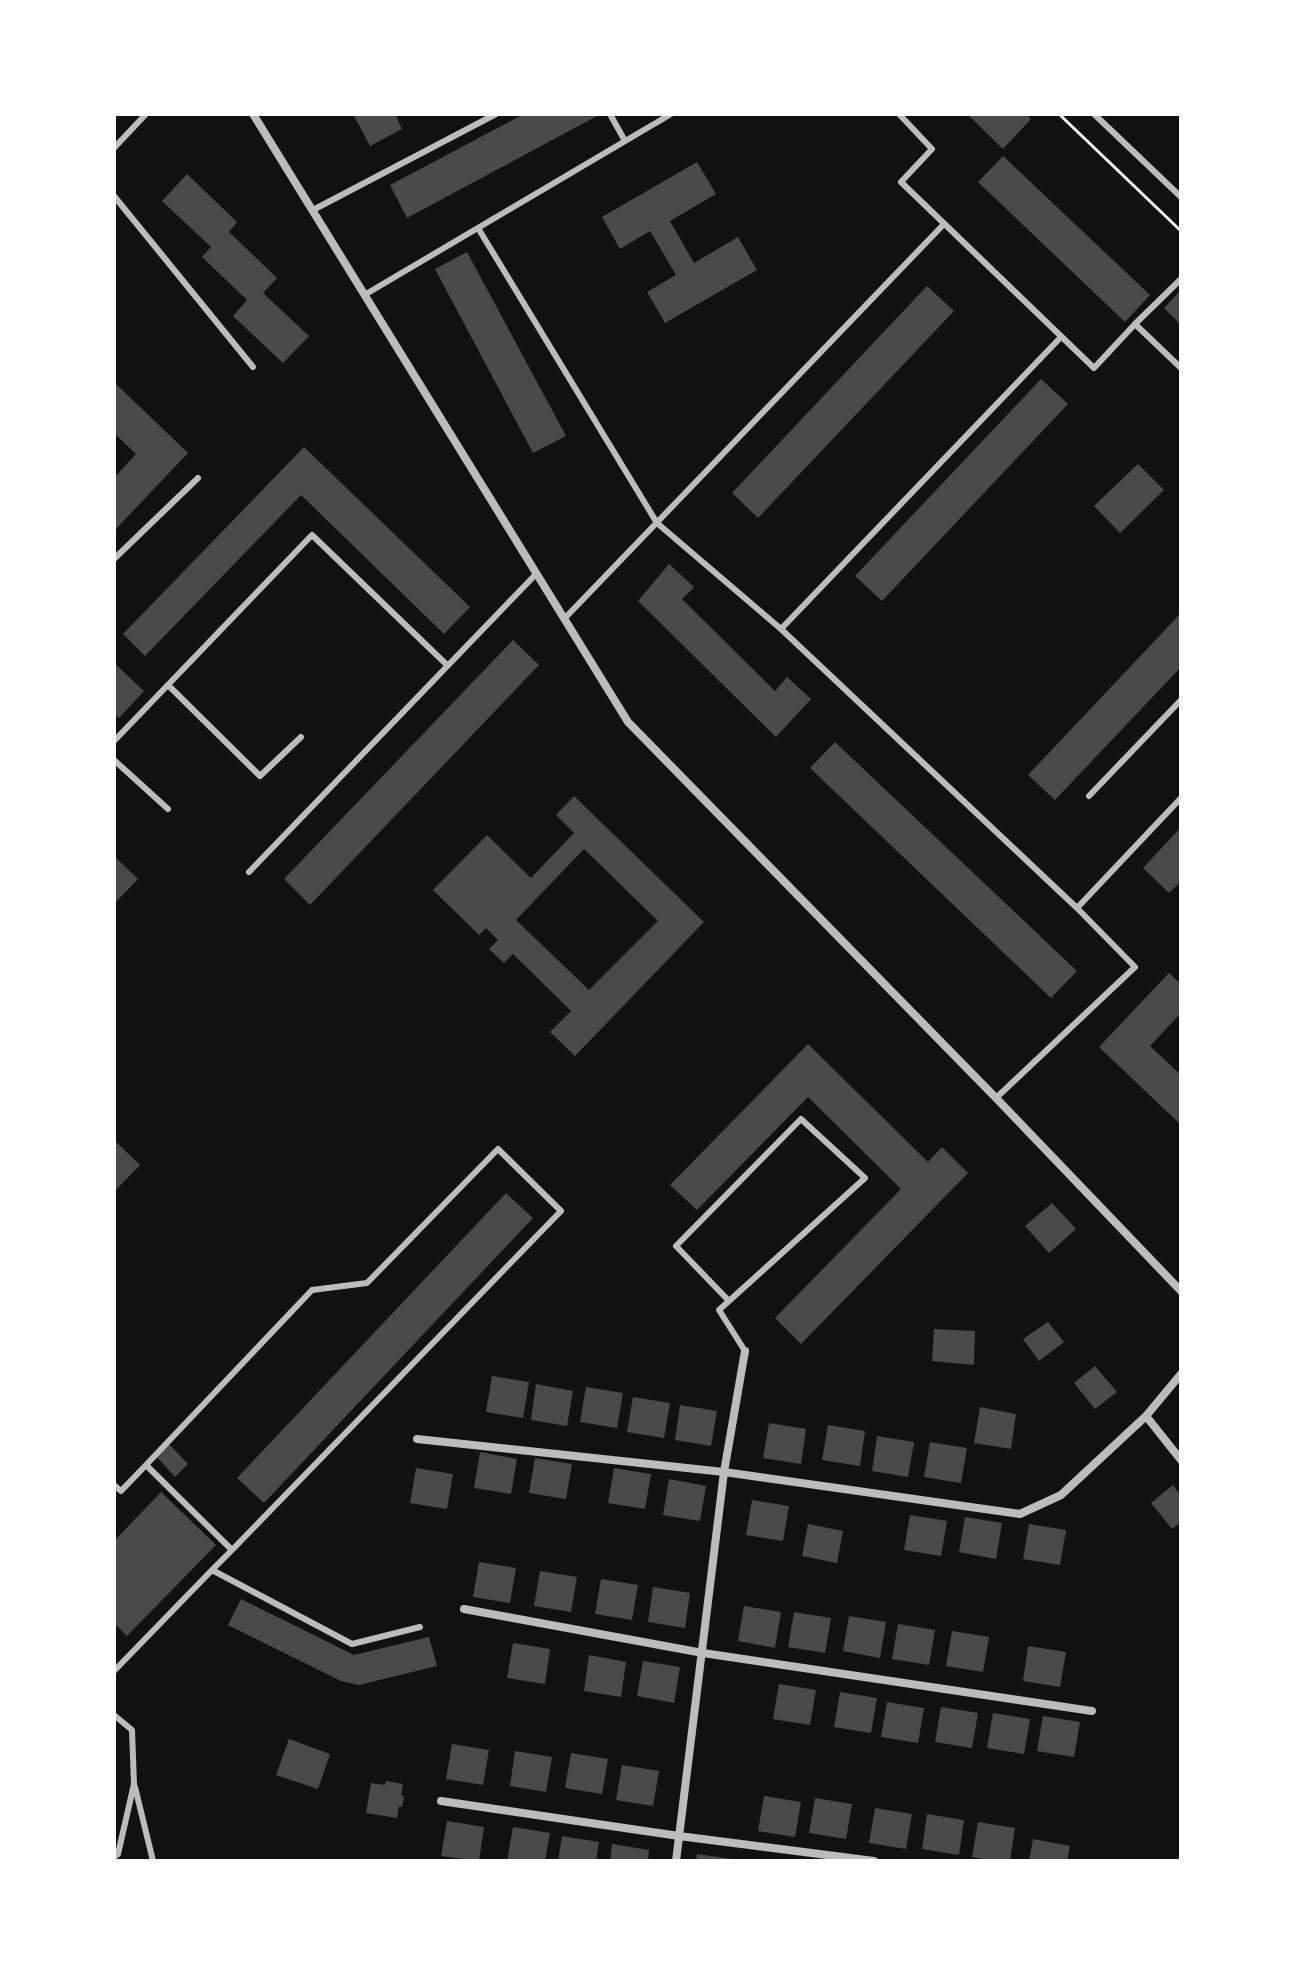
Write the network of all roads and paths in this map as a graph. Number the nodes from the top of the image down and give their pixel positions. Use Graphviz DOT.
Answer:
graph roads {
  1 [pos="146,114"];
  2 [pos="253,114"];
  3 [pos="496,114"];
  4 [pos="610,114"];
  5 [pos="671,114"];
  6 [pos="899,114"];
  7 [pos="1059,114"];
  8 [pos="1094,114"];
  9 [pos="625,141"];
  10 [pos="114,148"];
  11 [pos="114,196"];
  12 [pos="1181,197"];
  13 [pos="313,210"];
  14 [pos="944,224"];
  15 [pos="478,228"];
  16 [pos="1181,231"];
  17 [pos="1181,279"];
  18 [pos="366,294"];
  19 [pos="1135,324"];
  20 [pos="1061,337"];
  21 [pos="253,367"];
  22 [pos="1181,368"];
  23 [pos="198,478"];
  24 [pos="657,523"];
  25 [pos="114,559"];
  26 [pos="537,573"];
  27 [pos="565,618"];
  28 [pos="781,629"];
  29 [pos="447,665"];
  30 [pos="168,685"];
  31 [pos="1181,700"];
  32 [pos="301,737"];
  33 [pos="114,741"];
  34 [pos="114,760"];
  35 [pos="1089,796"];
  36 [pos="1181,798"];
  37 [pos="168,809"];
  38 [pos="249,872"];
  39 [pos="1077,908"];
  40 [pos="996,1098"];
  41 [pos="1181,1291"];
  42 [pos="729,1301"];
  43 [pos="745,1351"];
  44 [pos="1181,1374"];
  45 [pos="1146,1416"];
  46 [pos="417,1439"];
  47 [pos="1181,1460"];
  48 [pos="146,1465"];
  49 [pos="724,1472"];
  50 [pos="114,1485"];
  51 [pos="232,1550"];
  52 [pos="212,1570"];
  53 [pos="464,1609"];
  54 [pos="420,1627"];
  55 [pos="703,1653"];
  56 [pos="114,1671"];
  57 [pos="1092,1711"];
  58 [pos="114,1715"];
  59 [pos="134,1784"];
  60 [pos="441,1801"];
  61 [pos="679,1836"];
  62 [pos="114,1857"];
  63 [pos="153,1861"];
  64 [pos="676,1861"];
  65 [pos="874,1861"];
  1 -- 10 [label="lane"];
  2 -- 13 [label="street"];
  3 -- 13 [label="lane"];
  4 -- 9 [label="lane"];
  5 -- 9 [label="lane"];
  6 -- 14 [label="lane"];
  7 -- 16 [label="path"];
  8 -- 12 [label="lane"];
  9 -- 15 [label="lane"];
  11 -- 21 [label="lane"];
  13 -- 18 [label="street"];
  14 -- 20 [label="lane"];
  14 -- 24 [label="lane"];
  15 -- 18 [label="lane"];
  15 -- 24 [label="lane"];
  17 -- 19 [label="lane"];
  18 -- 26 [label="street"];
  19 -- 20 [label="lane"];
  19 -- 22 [label="lane"];
  20 -- 28 [label="lane"];
  23 -- 25 [label="lane"];
  24 -- 27 [label="lane"];
  24 -- 28 [label="lane"];
  26 -- 27 [label="street"];
  26 -- 29 [label="lane"];
  27 -- 40 [label="street"];
  28 -- 39 [label="lane"];
  29 -- 30 [label="lane"];
  29 -- 38 [label="lane"];
  30 -- 32 [label="lane"];
  30 -- 33 [label="lane"];
  31 -- 35 [label="lane"];
  34 -- 37 [label="lane"];
  36 -- 39 [label="lane"];
  39 -- 40 [label="lane"];
  40 -- 41 [label="street"];
  42 -- 42 [label="lane"];
  42 -- 43 [label="lane"];
  43 -- 49 [label="street"];
  44 -- 45 [label="street"];
  45 -- 47 [label="street"];
  45 -- 49 [label="street"];
  46 -- 49 [label="street"];
  48 -- 50 [label="lane"];
  48 -- 51 [label="lane"];
  48 -- 51 [label="lane"];
  49 -- 55 [label="street"];
  51 -- 52 [label="lane"];
  52 -- 54 [label="lane"];
  52 -- 56 [label="lane"];
  53 -- 55 [label="street"];
  55 -- 57 [label="street"];
  55 -- 61 [label="street"];
  58 -- 59 [label="lane"];
  59 -- 62 [label="lane"];
  59 -- 63 [label="lane"];
  60 -- 61 [label="street"];
  61 -- 64 [label="street"];
  61 -- 65 [label="street"];
}
